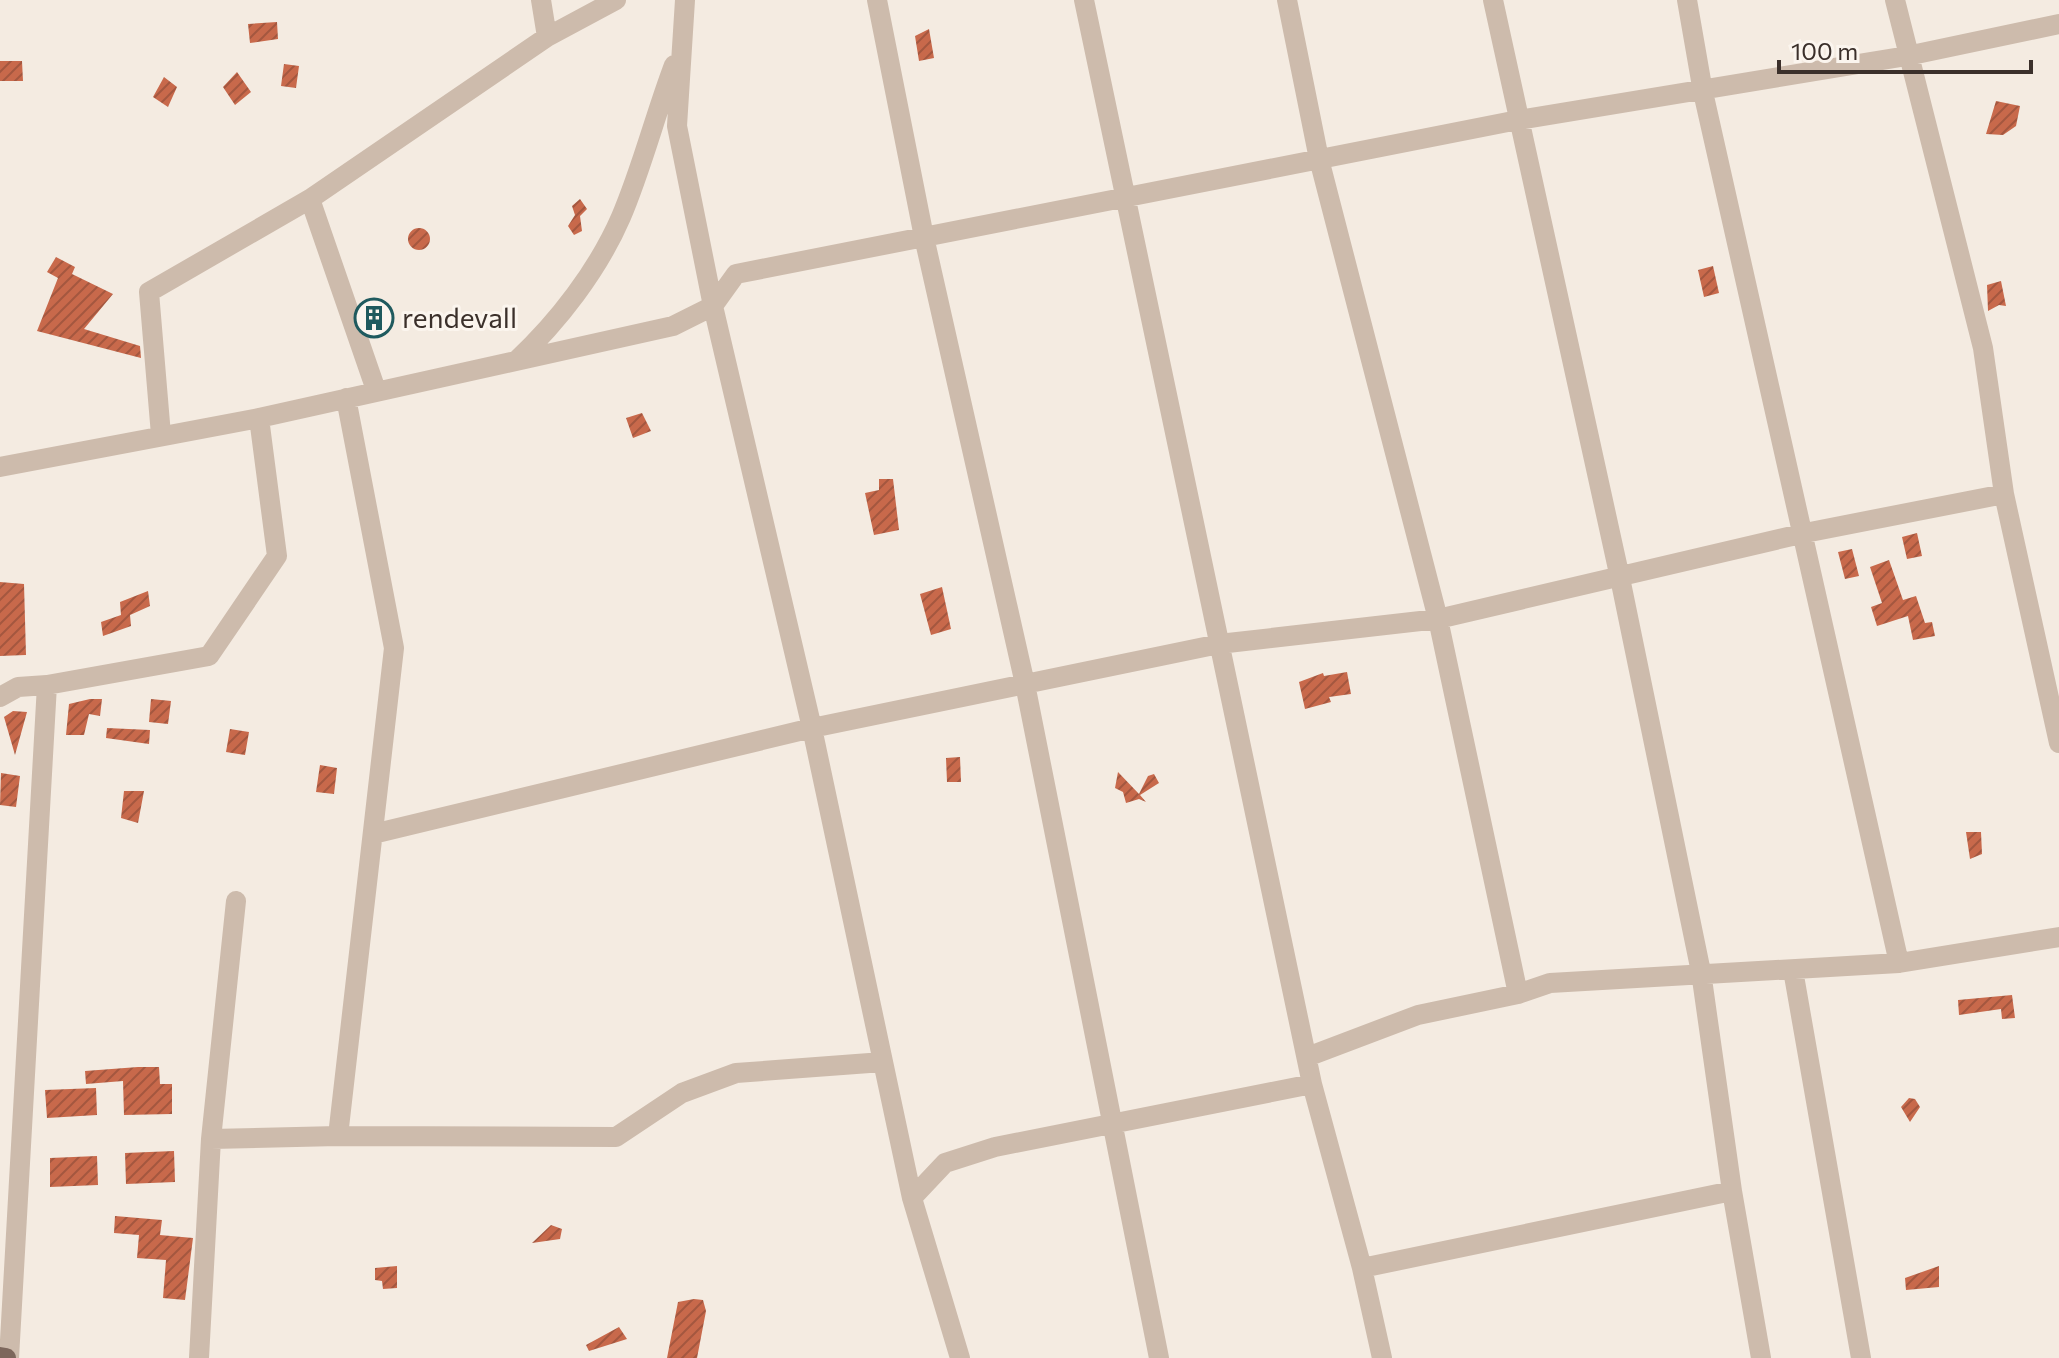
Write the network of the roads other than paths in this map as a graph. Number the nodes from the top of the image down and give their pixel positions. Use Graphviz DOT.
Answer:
graph roads {
  1 [pos="541,0"];
  2 [pos="616,0"];
  3 [pos="685,0"];
  4 [pos="877,0"];
  5 [pos="1084,0"];
  6 [pos="1287,0"];
  7 [pos="1493,0"];
  8 [pos="1687,0"];
  9 [pos="1895,0"];
  10 [pos="2059,24"];
  11 [pos="547,37"];
  12 [pos="680,48"];
  13 [pos="1907,56"];
  14 [pos="1703,92"];
  15 [pos="1518,120"];
  16 [pos="1319,159"];
  17 [pos="1124,198"];
  18 [pos="310,199"];
  19 [pos="924,237"];
  20 [pos="713,306"];
  21 [pos="516,361"];
  22 [pos="376,390"];
  23 [pos="346,398"];
  24 [pos="259,418"];
  25 [pos="161,435"];
  26 [pos="0,467"];
  27 [pos="2004,494"];
  28 [pos="1805,533"];
  29 [pos="1620,578"];
  30 [pos="1438,619"];
  31 [pos="1219,644"];
  32 [pos="1025,684"];
  33 [pos="47,685"];
  34 [pos="0,697"];
  35 [pos="812,728"];
  36 [pos="2059,743"];
  37 [pos="373,834"];
  38 [pos="236,901"];
  39 [pos="2059,937"];
  40 [pos="1899,963"];
  41 [pos="1793,970"];
  42 [pos="1701,972"];
  43 [pos="1518,994"];
  44 [pos="1307,1057"];
  45 [pos="883,1062"];
  46 [pos="1312,1084"];
  47 [pos="1114,1125"];
  48 [pos="338,1136"];
  49 [pos="211,1139"];
  50 [pos="1732,1191"];
  51 [pos="912,1198"];
  52 [pos="1362,1268"];
  53 [pos="0,1357"];
  54 [pos="8,1358"];
  55 [pos="199,1358"];
  56 [pos="960,1358"];
  57 [pos="1159,1358"];
  58 [pos="1382,1358"];
  59 [pos="1761,1358"];
  60 [pos="1861,1358"];
  1 -- 11 [label="street"];
  2 -- 11 [label="street"];
  3 -- 12 [label="street"];
  4 -- 19 [label="street"];
  5 -- 17 [label="street"];
  6 -- 16 [label="street"];
  7 -- 15 [label="street"];
  8 -- 14 [label="street"];
  9 -- 13 [label="street"];
  10 -- 13 [label="street"];
  11 -- 18 [label="street"];
  12 -- 20 [label="street"];
  12 -- 21 [label="street"];
  13 -- 14 [label="street"];
  13 -- 27 [label="street"];
  14 -- 15 [label="street"];
  14 -- 28 [label="street"];
  15 -- 16 [label="street"];
  15 -- 29 [label="street"];
  16 -- 17 [label="street"];
  16 -- 30 [label="street"];
  17 -- 19 [label="street"];
  17 -- 31 [label="street"];
  18 -- 22 [label="street"];
  18 -- 25 [label="street"];
  19 -- 20 [label="street"];
  19 -- 32 [label="street"];
  20 -- 21 [label="street"];
  20 -- 35 [label="street"];
  21 -- 22 [label="street"];
  22 -- 23 [label="street"];
  23 -- 24 [label="street"];
  23 -- 37 [label="street"];
  24 -- 25 [label="street"];
  24 -- 33 [label="street"];
  25 -- 26 [label="street"];
  27 -- 28 [label="street"];
  27 -- 36 [label="street"];
  28 -- 29 [label="street"];
  28 -- 40 [label="street"];
  29 -- 30 [label="street"];
  29 -- 42 [label="street"];
  30 -- 31 [label="street"];
  30 -- 43 [label="street"];
  31 -- 32 [label="street"];
  31 -- 44 [label="street"];
  32 -- 35 [label="street"];
  32 -- 47 [label="street"];
  33 -- 34 [label="street"];
  33 -- 54 [label="street"];
  35 -- 37 [label="street"];
  35 -- 45 [label="street"];
  37 -- 48 [label="street"];
  38 -- 49 [label="street"];
  39 -- 40 [label="street"];
  40 -- 41 [label="street"];
  41 -- 42 [label="street"];
  41 -- 60 [label="street"];
  42 -- 43 [label="street"];
  42 -- 50 [label="street"];
  43 -- 44 [label="street"];
  44 -- 46 [label="street"];
  45 -- 48 [label="street"];
  45 -- 51 [label="street"];
  46 -- 47 [label="street"];
  46 -- 52 [label="street"];
  47 -- 51 [label="street"];
  47 -- 57 [label="street"];
  48 -- 49 [label="street"];
  49 -- 55 [label="street"];
  50 -- 52 [label="street"];
  50 -- 59 [label="street"];
  51 -- 56 [label="street"];
  52 -- 58 [label="street"];
  53 -- 54 [label="main road"];
}
